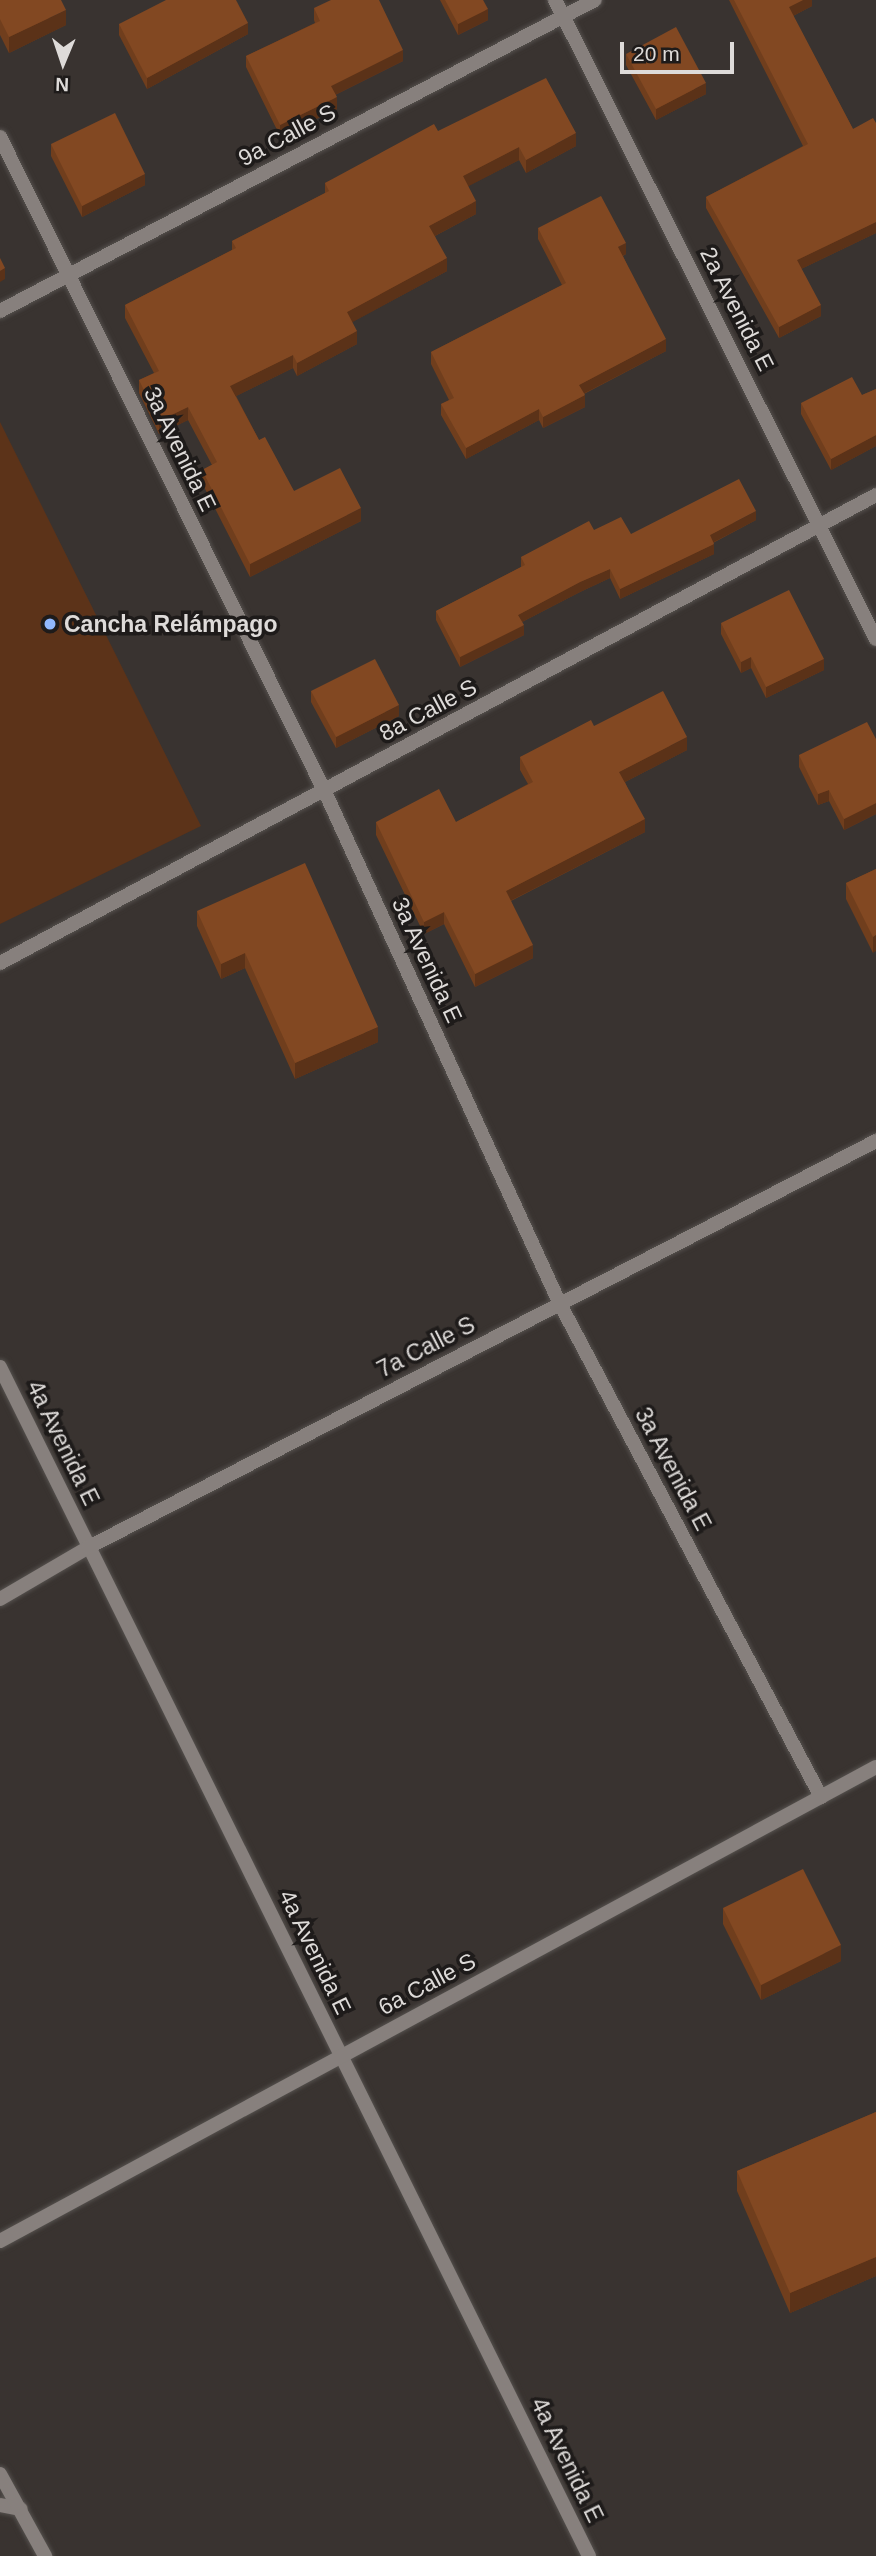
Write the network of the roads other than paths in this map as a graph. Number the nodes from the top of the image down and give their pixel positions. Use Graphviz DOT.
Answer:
graph roads {
  1 [pos="555,0"];
  2 [pos="595,0"];
  3 [pos="563,17"];
  4 [pos="0,137"];
  5 [pos="68,275"];
  6 [pos="0,311"];
  7 [pos="876,495"];
  8 [pos="822,524"];
  9 [pos="876,639"];
  10 [pos="325,792"];
  11 [pos="0,963"];
  12 [pos="876,1142"];
  13 [pos="560,1304"];
  14 [pos="0,1367"];
  15 [pos="89,1547"];
  16 [pos="0,1599"];
  17 [pos="876,1766"];
  18 [pos="821,1797"];
  19 [pos="341,2056"];
  20 [pos="0,2241"];
  21 [pos="0,2473"];
  22 [pos="0,2505"];
  23 [pos="21,2509"];
  24 [pos="45,2556"];
  25 [pos="589,2556"];
  1 -- 3 [label="street, 2a Avenida E"];
  2 -- 3 [label="street, 9a Calle S"];
  3 -- 5 [label="street, 9a Calle S"];
  3 -- 8 [label="street, 2a Avenida E"];
  4 -- 5 [label="street, 3a Avenida E"];
  5 -- 6 [label="street, 9a Calle S"];
  5 -- 10 [label="street, 3a Avenida E"];
  7 -- 8 [label="street, 8a Calle S"];
  8 -- 9 [label="street, 2a Avenida E"];
  8 -- 10 [label="street, 8a Calle S"];
  10 -- 11 [label="street, 8a Calle S"];
  10 -- 13 [label="street, 3a Avenida E"];
  12 -- 13 [label="street, 7a Calle S"];
  13 -- 15 [label="street, 7a Calle S"];
  13 -- 18 [label="street, 3a Avenida E"];
  14 -- 15 [label="street, 4a Avenida E"];
  15 -- 16 [label="street, 7a Calle S"];
  15 -- 19 [label="street, 4a Avenida E"];
  17 -- 18 [label="street, 6a Calle S"];
  18 -- 19 [label="street, 6a Calle S"];
  19 -- 20 [label="street, 6a Calle S"];
  19 -- 25 [label="street, 4a Avenida E"];
  21 -- 23 [label="street"];
  22 -- 23 [label="street"];
  23 -- 24 [label="street"];
}
